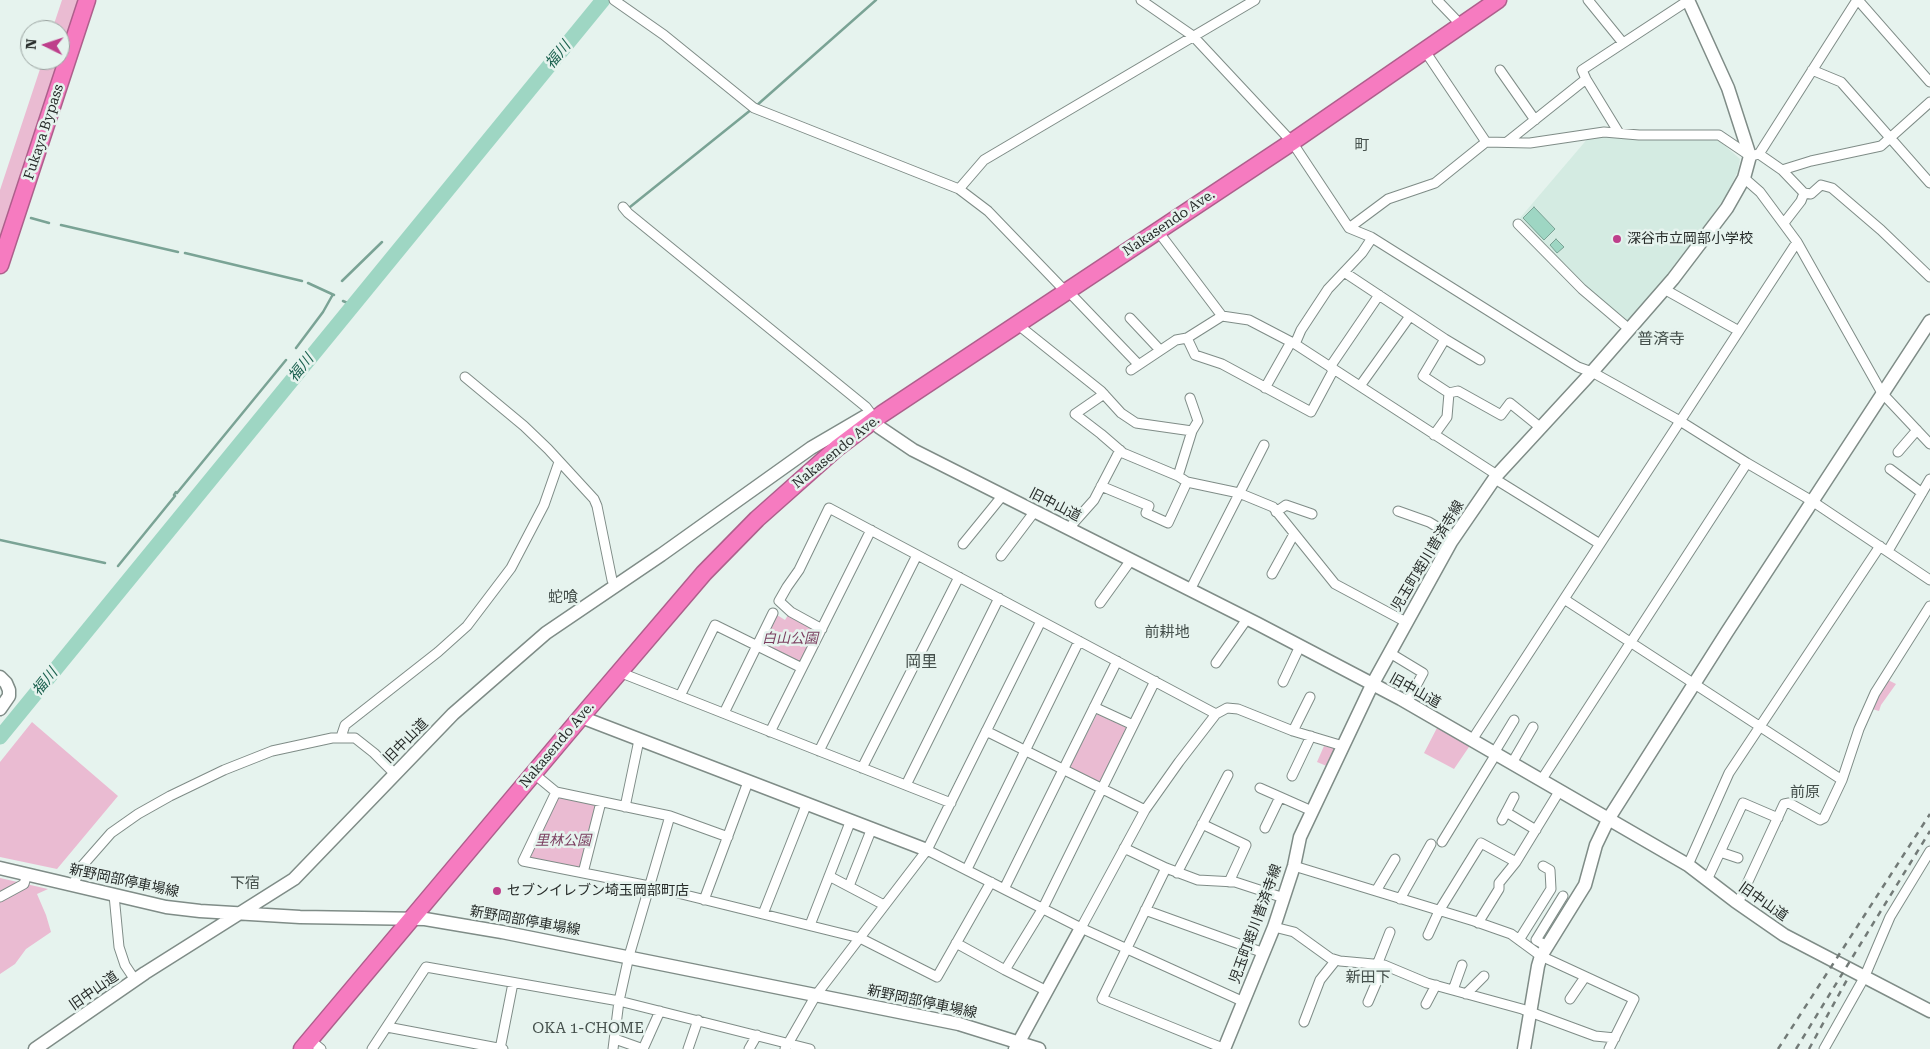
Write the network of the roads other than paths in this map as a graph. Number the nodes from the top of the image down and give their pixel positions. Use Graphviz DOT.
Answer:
graph roads {
  1 [pos="87,0"];
  2 [pos="614,0"];
  3 [pos="1142,0"];
  4 [pos="1255,0"];
  5 [pos="1437,0"];
  6 [pos="1498,0"];
  7 [pos="1588,0"];
  8 [pos="1689,0"];
  9 [pos="1857,0"];
  10 [pos="1462,25"];
  11 [pos="1193,36"];
  12 [pos="1623,43"];
  13 [pos="1425,51"];
  14 [pos="1500,70"];
  15 [pos="1812,70"];
  16 [pos="1586,80"];
  17 [pos="1930,82"];
  18 [pos="1930,102"];
  19 [pos="1535,120"];
  20 [pos="1620,133"];
  21 [pos="1890,137"];
  22 [pos="1292,142"];
  23 [pos="1486,142"];
  24 [pos="1507,142"];
  25 [pos="1754,155"];
  26 [pos="1782,170"];
  27 [pos="1744,178"];
  28 [pos="1930,183"];
  29 [pos="959,189"];
  30 [pos="1804,193"];
  31 [pos="623,207"];
  32 [pos="1784,223"];
  33 [pos="1518,224"];
  34 [pos="1349,228"];
  35 [pos="1157,230"];
  36 [pos="1372,238"];
  37 [pos="1797,242"];
  38 [pos="0,265"];
  39 [pos="1344,272"];
  40 [pos="1930,277"];
  41 [pos="1664,289"];
  42 [pos="1067,291"];
  43 [pos="1379,295"];
  44 [pos="1222,316"];
  45 [pos="1410,316"];
  46 [pos="1130,318"];
  47 [pos="1930,321"];
  48 [pos="1018,324"];
  49 [pos="1629,329"];
  50 [pos="1738,331"];
  51 [pos="1187,338"];
  52 [pos="1445,340"];
  53 [pos="1293,343"];
  54 [pos="1160,350"];
  55 [pos="1480,360"];
  56 [pos="1332,368"];
  57 [pos="1592,372"];
  58 [pos="465,377"];
  59 [pos="1360,386"];
  60 [pos="1265,388"];
  61 [pos="1449,393"];
  62 [pos="1882,393"];
  63 [pos="1104,394"];
  64 [pos="1190,398"];
  65 [pos="875,419"];
  66 [pos="1680,421"];
  67 [pos="1541,428"];
  68 [pos="1917,430"];
  69 [pos="1192,431"];
  70 [pos="1434,435"];
  71 [pos="1930,444"];
  72 [pos="1264,445"];
  73 [pos="1120,450"];
  74 [pos="1898,452"];
  75 [pos="801,456"];
  76 [pos="560,462"];
  77 [pos="820,463"];
  78 [pos="1746,463"];
  79 [pos="1890,469"];
  80 [pos="1178,476"];
  81 [pos="1496,478"];
  82 [pos="1930,479"];
  83 [pos="1187,482"];
  84 [pos="1101,486"];
  85 [pos="1239,493"];
  86 [pos="1922,493"];
  87 [pos="1003,494"];
  88 [pos="1812,501"];
  89 [pos="1035,511"];
  90 [pos="1398,511"];
  91 [pos="1276,512"];
  92 [pos="1312,514"];
  93 [pos="1069,528"];
  94 [pos="871,530"];
  95 [pos="1294,534"];
  96 [pos="1454,537"];
  97 [pos="964,544"];
  98 [pos="1600,544"];
  99 [pos="1884,549"];
  100 [pos="917,555"];
  101 [pos="1001,556"];
  102 [pos="1131,560"];
  103 [pos="1272,574"];
  104 [pos="958,577"];
  105 [pos="1930,580"];
  106 [pos="615,586"];
  107 [pos="1190,590"];
  108 [pos="999,598"];
  109 [pos="1564,599"];
  110 [pos="1100,603"];
  111 [pos="1930,606"];
  112 [pos="773,613"];
  113 [pos="1247,618"];
  114 [pos="1041,620"];
  115 [pos="1406,622"];
  116 [pos="822,629"];
  117 [pos="1079,641"];
  118 [pos="1630,643"];
  119 [pos="757,645"];
  120 [pos="1300,646"];
  121 [pos="1390,653"];
  122 [pos="1117,661"];
  123 [pos="1216,662"];
  124 [pos="802,668"];
  125 [pos="619,672"];
  126 [pos="0,677"];
  127 [pos="1155,681"];
  128 [pos="1283,682"];
  129 [pos="1693,684"];
  130 [pos="1372,685"];
  131 [pos="680,696"];
  132 [pos="1310,697"];
  133 [pos="1407,703"];
  134 [pos="1094,706"];
  135 [pos="0,709"];
  136 [pos="724,713"];
  137 [pos="1216,714"];
  138 [pos="581,717"];
  139 [pos="1514,720"];
  140 [pos="1133,725"];
  141 [pos="1533,726"];
  142 [pos="1760,728"];
  143 [pos="986,731"];
  144 [pos="1293,731"];
  145 [pos="770,732"];
  146 [pos="1311,736"];
  147 [pos="341,737"];
  148 [pos="639,740"];
  149 [pos="1472,740"];
  150 [pos="1343,746"];
  151 [pos="1025,750"];
  152 [pos="820,752"];
  153 [pos="1495,754"];
  154 [pos="1512,763"];
  155 [pos="862,768"];
  156 [pos="1063,770"];
  157 [pos="394,773"];
  158 [pos="533,773"];
  159 [pos="1228,774"];
  160 [pos="1292,776"];
  161 [pos="1542,779"];
  162 [pos="1842,780"];
  163 [pos="748,782"];
  164 [pos="906,785"];
  165 [pos="1260,788"];
  166 [pos="1102,789"];
  167 [pos="1560,790"];
  168 [pos="556,792"];
  169 [pos="1280,797"];
  170 [pos="1514,797"];
  171 [pos="601,802"];
  172 [pos="807,803"];
  173 [pos="951,803"];
  174 [pos="625,807"];
  175 [pos="1145,810"];
  176 [pos="1312,811"];
  177 [pos="670,816"];
  178 [pos="1609,818"];
  179 [pos="1778,818"];
  180 [pos="851,820"];
  181 [pos="1202,824"];
  182 [pos="872,828"];
  183 [pos="1265,828"];
  184 [pos="1536,830"];
  185 [pos="728,837"];
  186 [pos="1442,842"];
  187 [pos="1431,844"];
  188 [pos="1124,848"];
  189 [pos="927,850"];
  190 [pos="1930,851"];
  191 [pos="1720,852"];
  192 [pos="1738,858"];
  193 [pos="1395,859"];
  194 [pos="1516,862"];
  195 [pos="1688,865"];
  196 [pos="1294,866"];
  197 [pos="1543,866"];
  198 [pos="0,868"];
  199 [pos="1166,868"];
  200 [pos="967,869"];
  201 [pos="583,873"];
  202 [pos="1178,873"];
  203 [pos="27,874"];
  204 [pos="829,876"];
  205 [pos="1707,880"];
  206 [pos="991,882"];
  207 [pos="1229,882"];
  208 [pos="73,885"];
  209 [pos="649,886"];
  210 [pos="849,886"];
  211 [pos="1004,889"];
  212 [pos="1376,891"];
  213 [pos="114,895"];
  214 [pos="1563,896"];
  215 [pos="0,897"];
  216 [pos="1284,898"];
  217 [pos="1400,899"];
  218 [pos="704,900"];
  219 [pos="1738,903"];
  220 [pos="884,905"];
  221 [pos="1043,908"];
  222 [pos="1145,910"];
  223 [pos="1439,911"];
  224 [pos="242,913"];
  225 [pos="763,914"];
  226 [pos="410,918"];
  227 [pos="1478,923"];
  228 [pos="810,925"];
  229 [pos="1274,927"];
  230 [pos="1081,928"];
  231 [pos="1390,932"];
  232 [pos="1428,935"];
  233 [pos="860,938"];
  234 [pos="1519,940"];
  235 [pos="956,943"];
  236 [pos="1125,949"];
  237 [pos="1544,951"];
  238 [pos="1264,953"];
  239 [pos="630,956"];
  240 [pos="1336,960"];
  241 [pos="1380,965"];
  242 [pos="1462,965"];
  243 [pos="1005,970"];
  244 [pos="1484,976"];
  245 [pos="1585,977"];
  246 [pos="1864,978"];
  247 [pos="135,980"];
  248 [pos="513,983"];
  249 [pos="1436,985"];
  250 [pos="1453,990"];
  251 [pos="1046,991"];
  252 [pos="1466,994"];
  253 [pos="816,995"];
  254 [pos="1570,998"];
  255 [pos="619,1001"];
  256 [pos="1244,1002"];
  257 [pos="1368,1002"];
  258 [pos="1426,1004"];
  259 [pos="660,1011"];
  260 [pos="1930,1011"];
  261 [pos="1531,1012"];
  262 [pos="698,1020"];
  263 [pos="1304,1022"];
  264 [pos="387,1027"];
  265 [pos="757,1035"];
  266 [pos="1615,1038"];
  267 [pos="615,1039"];
  268 [pos="1017,1045"];
  269 [pos="311,1046"];
  270 [pos="787,1046"];
  271 [pos="36,1049"];
  272 [pos="372,1049"];
  273 [pos="501,1049"];
  274 [pos="613,1049"];
  275 [pos="643,1049"];
  276 [pos="688,1049"];
  277 [pos="749,1049"];
  278 [pos="810,1049"];
  279 [pos="1039,1049"];
  280 [pos="1224,1049"];
  281 [pos="1524,1049"];
  282 [pos="1609,1049"];
  283 [pos="1824,1049"];
  1 -- 38 [label="highway, Fukaya Bypass"];
  2 -- 29 [label="street"];
  3 -- 11 [label="street"];
  4 -- 11 [label="street"];
  5 -- 10 [label="street"];
  6 -- 10 [label="highway, Nakasendo Ave."];
  7 -- 12 [label="street"];
  8 -- 12 [label="street"];
  8 -- 25 [label="street"];
  9 -- 15 [label="street"];
  9 -- 17 [label="street"];
  10 -- 13 [label="highway, Nakasendo Ave."];
  11 -- 22 [label="street"];
  11 -- 29 [label="street"];
  12 -- 16 [label="street"];
  13 -- 22 [label="highway, Nakasendo Ave."];
  13 -- 23 [label="street"];
  14 -- 19 [label="street"];
  15 -- 21 [label="street"];
  15 -- 25 [label="street"];
  16 -- 19 [label="street"];
  16 -- 20 [label="street"];
  18 -- 21 [label="street"];
  19 -- 24 [label="street"];
  20 -- 24 [label="street"];
  20 -- 25 [label="street"];
  21 -- 26 [label="street"];
  21 -- 28 [label="street"];
  22 -- 34 [label="street"];
  22 -- 35 [label="highway, Nakasendo Ave."];
  23 -- 24 [label="street"];
  23 -- 34 [label="street"];
  25 -- 26 [label="street"];
  25 -- 27 [label="street, 児玉町蛭川普済寺線"];
  26 -- 30 [label="street"];
  27 -- 32 [label="street"];
  27 -- 41 [label="street, 児玉町蛭川普済寺線"];
  29 -- 42 [label="street"];
  30 -- 32 [label="street"];
  30 -- 40 [label="street"];
  31 -- 65 [label="street"];
  32 -- 37 [label="street"];
  33 -- 49 [label="street"];
  34 -- 36 [label="street"];
  35 -- 42 [label="highway, Nakasendo Ave."];
  35 -- 44 [label="street"];
  36 -- 39 [label="street"];
  36 -- 57 [label="street"];
  37 -- 50 [label="street"];
  37 -- 62 [label="street"];
  39 -- 43 [label="street"];
  39 -- 53 [label="street"];
  41 -- 49 [label="street, 児玉町蛭川普済寺線"];
  41 -- 50 [label="street"];
  42 -- 48 [label="highway, Nakasendo Ave."];
  42 -- 54 [label="street"];
  43 -- 45 [label="street"];
  43 -- 56 [label="street"];
  44 -- 51 [label="street"];
  44 -- 53 [label="street"];
  45 -- 52 [label="street"];
  45 -- 59 [label="street"];
  46 -- 54 [label="street"];
  47 -- 62 [label="street"];
  48 -- 63 [label="street"];
  48 -- 65 [label="highway, Nakasendo Ave."];
  49 -- 57 [label="street, 児玉町蛭川普済寺線"];
  50 -- 66 [label="street"];
  51 -- 54 [label="street"];
  51 -- 60 [label="street"];
  52 -- 55 [label="street"];
  52 -- 61 [label="street"];
  53 -- 56 [label="street"];
  53 -- 60 [label="street"];
  56 -- 59 [label="street"];
  56 -- 60 [label="street"];
  57 -- 66 [label="street"];
  57 -- 67 [label="street, 児玉町蛭川普済寺線"];
  58 -- 76 [label="street"];
  59 -- 70 [label="street"];
  61 -- 67 [label="street"];
  61 -- 70 [label="street"];
  62 -- 68 [label="street"];
  62 -- 88 [label="street"];
  63 -- 69 [label="street"];
  63 -- 73 [label="street"];
  64 -- 69 [label="street"];
  65 -- 75 [label="street, 旧中山道"];
  65 -- 77 [label="highway, Nakasendo Ave."];
  65 -- 87 [label="street, 旧中山道"];
  66 -- 78 [label="street"];
  66 -- 98 [label="street"];
  67 -- 81 [label="street, 児玉町蛭川普済寺線"];
  68 -- 71 [label="street"];
  68 -- 74 [label="street"];
  69 -- 80 [label="street"];
  70 -- 81 [label="street"];
  72 -- 85 [label="street"];
  73 -- 80 [label="street"];
  73 -- 84 [label="street"];
  75 -- 77 [label="street"];
  75 -- 106 [label="street, 旧中山道"];
  76 -- 106 [label="street"];
  76 -- 147 [label="street"];
  77 -- 125 [label="highway, Nakasendo Ave."];
  78 -- 88 [label="street"];
  78 -- 118 [label="street"];
  79 -- 86 [label="street"];
  80 -- 83 [label="street"];
  81 -- 96 [label="street, 児玉町蛭川普済寺線"];
  81 -- 98 [label="street"];
  82 -- 86 [label="street"];
  83 -- 84 [label="street"];
  83 -- 85 [label="street"];
  84 -- 93 [label="street"];
  85 -- 91 [label="street"];
  85 -- 107 [label="street"];
  86 -- 99 [label="street"];
  87 -- 89 [label="street, 旧中山道"];
  87 -- 97 [label="street"];
  88 -- 99 [label="street"];
  88 -- 129 [label="street"];
  89 -- 93 [label="street, 旧中山道"];
  89 -- 101 [label="street"];
  90 -- 96 [label="street"];
  91 -- 92 [label="street"];
  91 -- 95 [label="street"];
  93 -- 102 [label="street, 旧中山道"];
  94 -- 100 [label="street"];
  94 -- 116 [label="street"];
  94 -- 116 [label="street"];
  95 -- 103 [label="street"];
  95 -- 115 [label="street"];
  96 -- 115 [label="street, 児玉町蛭川普済寺線"];
  98 -- 109 [label="street"];
  99 -- 105 [label="street"];
  99 -- 142 [label="street"];
  100 -- 104 [label="street"];
  100 -- 152 [label="street"];
  102 -- 107 [label="street, 旧中山道"];
  102 -- 110 [label="street"];
  104 -- 108 [label="street"];
  104 -- 155 [label="street"];
  106 -- 157 [label="street, 旧中山道"];
  107 -- 113 [label="street, 旧中山道"];
  108 -- 114 [label="street"];
  108 -- 164 [label="street"];
  109 -- 118 [label="street"];
  109 -- 149 [label="street"];
  111 -- 162 [label="street"];
  112 -- 119 [label="street"];
  113 -- 120 [label="street, 旧中山道"];
  113 -- 123 [label="street"];
  114 -- 117 [label="street"];
  114 -- 143 [label="street"];
  115 -- 121 [label="street, 児玉町蛭川普済寺線"];
  116 -- 124 [label="street"];
  117 -- 122 [label="street"];
  117 -- 151 [label="street"];
  118 -- 129 [label="street"];
  118 -- 161 [label="street"];
  119 -- 124 [label="street"];
  119 -- 131 [label="street"];
  119 -- 136 [label="street"];
  120 -- 128 [label="street"];
  120 -- 130 [label="street, 旧中山道"];
  121 -- 130 [label="street, 児玉町蛭川普済寺線"];
  121 -- 133 [label="street"];
  122 -- 127 [label="street"];
  122 -- 134 [label="street"];
  124 -- 145 [label="street"];
  125 -- 131 [label="street"];
  125 -- 138 [label="highway, Nakasendo Ave."];
  126 -- 135 [label="street"];
  127 -- 137 [label="street"];
  127 -- 140 [label="street"];
  129 -- 142 [label="street"];
  129 -- 178 [label="street"];
  130 -- 133 [label="street, 旧中山道"];
  130 -- 150 [label="street, 児玉町蛭川普済寺線"];
  131 -- 136 [label="street"];
  132 -- 144 [label="street"];
  133 -- 149 [label="street, 旧中山道"];
  134 -- 140 [label="street"];
  134 -- 156 [label="street"];
  136 -- 145 [label="street"];
  137 -- 144 [label="street"];
  137 -- 175 [label="street"];
  138 -- 148 [label="street"];
  138 -- 158 [label="highway, Nakasendo Ave."];
  139 -- 153 [label="street"];
  140 -- 166 [label="street"];
  141 -- 154 [label="street"];
  142 -- 162 [label="street"];
  142 -- 195 [label="street"];
  143 -- 151 [label="street"];
  143 -- 173 [label="street"];
  144 -- 146 [label="street"];
  145 -- 152 [label="street"];
  146 -- 150 [label="street"];
  146 -- 160 [label="street"];
  147 -- 157 [label="street"];
  147 -- 208 [label="street"];
  148 -- 163 [label="street"];
  148 -- 174 [label="street"];
  149 -- 153 [label="street, 旧中山道"];
  150 -- 176 [label="street, 児玉町蛭川普済寺線"];
  151 -- 156 [label="street"];
  151 -- 200 [label="street"];
  152 -- 155 [label="street"];
  153 -- 154 [label="street, 旧中山道"];
  153 -- 186 [label="street"];
  154 -- 161 [label="street, 旧中山道"];
  155 -- 164 [label="street"];
  156 -- 166 [label="street"];
  156 -- 211 [label="street"];
  157 -- 224 [label="street, 旧中山道"];
  158 -- 168 [label="street"];
  158 -- 226 [label="highway, Nakasendo Ave."];
  159 -- 181 [label="street"];
  161 -- 167 [label="street, 旧中山道"];
  162 -- 179 [label="street"];
  163 -- 172 [label="street"];
  163 -- 185 [label="street"];
  164 -- 173 [label="street"];
  165 -- 169 [label="street"];
  166 -- 175 [label="street"];
  166 -- 221 [label="street"];
  167 -- 178 [label="street, 旧中山道"];
  167 -- 184 [label="street"];
  168 -- 171 [label="street"];
  168 -- 201 [label="street"];
  169 -- 176 [label="street"];
  169 -- 183 [label="street"];
  170 -- 184 [label="street"];
  171 -- 174 [label="street"];
  171 -- 201 [label="street"];
  172 -- 180 [label="street"];
  172 -- 225 [label="street"];
  173 -- 189 [label="street"];
  174 -- 177 [label="street"];
  175 -- 188 [label="street"];
  176 -- 196 [label="street, 児玉町蛭川普済寺線"];
  177 -- 185 [label="street"];
  177 -- 209 [label="street"];
  178 -- 195 [label="street, 旧中山道"];
  178 -- 237 [label="street"];
  179 -- 191 [label="street"];
  179 -- 219 [label="street"];
  180 -- 182 [label="street"];
  180 -- 204 [label="street"];
  181 -- 202 [label="street"];
  181 -- 207 [label="street"];
  182 -- 189 [label="street"];
  182 -- 210 [label="street"];
  184 -- 194 [label="street"];
  185 -- 218 [label="street"];
  187 -- 217 [label="street"];
  188 -- 199 [label="street"];
  188 -- 230 [label="street"];
  189 -- 200 [label="street"];
  189 -- 220 [label="street"];
  190 -- 246 [label="street"];
  191 -- 192 [label="street"];
  191 -- 205 [label="street"];
  193 -- 212 [label="street"];
  194 -- 223 [label="street"];
  194 -- 227 [label="street"];
  195 -- 205 [label="street, 旧中山道"];
  196 -- 212 [label="street"];
  196 -- 216 [label="street, 児玉町蛭川普済寺線"];
  197 -- 234 [label="street"];
  198 -- 203 [label="street, 新野岡部停車場線"];
  199 -- 202 [label="street"];
  199 -- 222 [label="street"];
  200 -- 206 [label="street"];
  201 -- 209 [label="street"];
  202 -- 207 [label="street"];
  203 -- 208 [label="street, 新野岡部停車場線"];
  203 -- 215 [label="street"];
  204 -- 210 [label="street"];
  204 -- 228 [label="street"];
  205 -- 219 [label="street, 旧中山道"];
  206 -- 211 [label="street"];
  206 -- 235 [label="street"];
  207 -- 216 [label="street"];
  208 -- 213 [label="street, 新野岡部停車場線"];
  209 -- 218 [label="street"];
  209 -- 239 [label="street"];
  210 -- 220 [label="street"];
  211 -- 221 [label="street"];
  212 -- 217 [label="street"];
  213 -- 224 [label="street, 新野岡部停車場線"];
  213 -- 247 [label="street"];
  214 -- 237 [label="street"];
  216 -- 229 [label="street, 児玉町蛭川普済寺線"];
  217 -- 223 [label="street"];
  218 -- 225 [label="street"];
  219 -- 246 [label="street, 旧中山道"];
  220 -- 233 [label="street"];
  221 -- 230 [label="street"];
  221 -- 243 [label="street"];
  222 -- 236 [label="street"];
  222 -- 238 [label="street"];
  223 -- 227 [label="street"];
  223 -- 232 [label="street"];
  224 -- 226 [label="street, 新野岡部停車場線"];
  224 -- 247 [label="street, 旧中山道"];
  225 -- 228 [label="street"];
  226 -- 239 [label="street, 新野岡部停車場線"];
  226 -- 269 [label="highway, Nakasendo Ave."];
  227 -- 234 [label="street"];
  228 -- 233 [label="street"];
  229 -- 238 [label="street, 児玉町蛭川普済寺線"];
  229 -- 240 [label="street"];
  230 -- 236 [label="street"];
  230 -- 251 [label="street"];
  231 -- 241 [label="street"];
  233 -- 235 [label="street"];
  233 -- 253 [label="street"];
  234 -- 237 [label="street"];
  235 -- 243 [label="street"];
  236 -- 256 [label="street"];
  236 -- 280 [label="street"];
  237 -- 245 [label="street"];
  237 -- 261 [label="street"];
  238 -- 256 [label="street, 児玉町蛭川普済寺線"];
  239 -- 253 [label="street, 新野岡部停車場線"];
  239 -- 255 [label="street"];
  240 -- 241 [label="street"];
  240 -- 263 [label="street"];
  241 -- 249 [label="street"];
  241 -- 257 [label="street"];
  242 -- 250 [label="street"];
  243 -- 251 [label="street"];
  244 -- 252 [label="street"];
  245 -- 254 [label="street"];
  245 -- 266 [label="street"];
  246 -- 260 [label="street, 旧中山道"];
  246 -- 283 [label="street"];
  247 -- 271 [label="street, 旧中山道"];
  248 -- 255 [label="street"];
  248 -- 264 [label="street"];
  248 -- 273 [label="street"];
  249 -- 250 [label="street"];
  249 -- 258 [label="street"];
  250 -- 252 [label="street"];
  251 -- 268 [label="street"];
  252 -- 261 [label="street"];
  253 -- 268 [label="street, 新野岡部停車場線"];
  253 -- 270 [label="street"];
  255 -- 259 [label="street"];
  255 -- 267 [label="street"];
  256 -- 280 [label="street, 児玉町蛭川普済寺線"];
  259 -- 262 [label="street"];
  259 -- 275 [label="street"];
  261 -- 266 [label="street"];
  261 -- 281 [label="street"];
  262 -- 265 [label="street"];
  262 -- 276 [label="street"];
  264 -- 272 [label="street"];
  264 -- 273 [label="street"];
  265 -- 270 [label="street"];
  265 -- 277 [label="street"];
  266 -- 282 [label="street"];
  267 -- 274 [label="street"];
  267 -- 275 [label="street"];
  268 -- 279 [label="street, 新野岡部停車場線"];
  270 -- 278 [label="street"];
}
